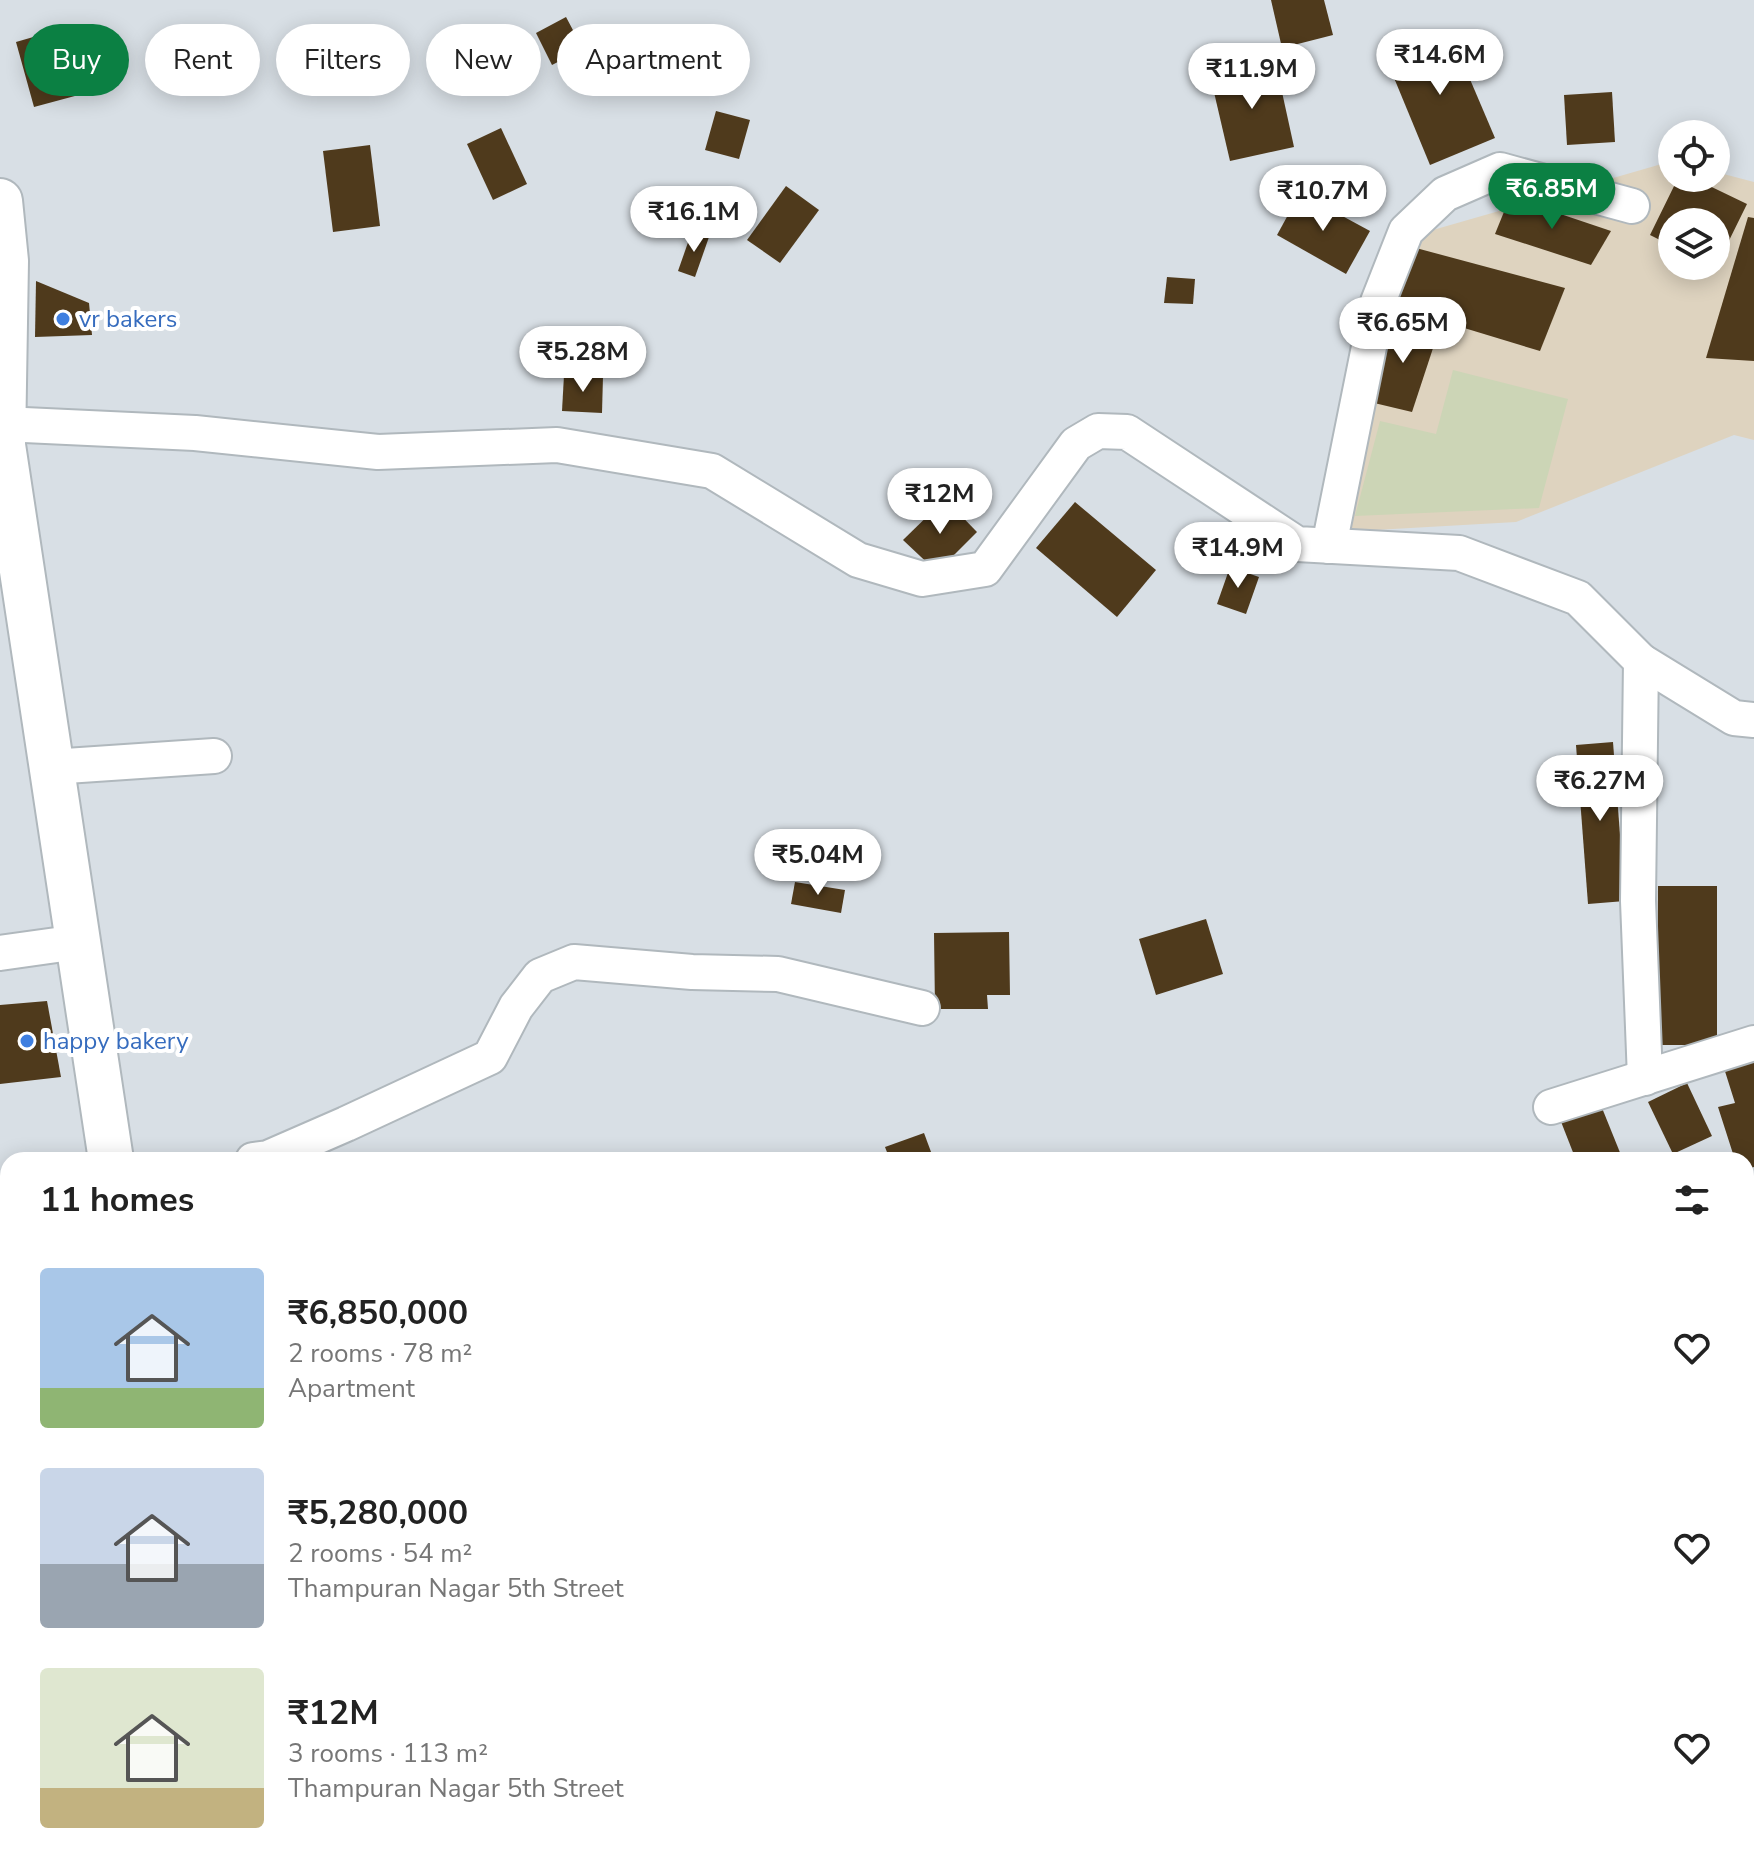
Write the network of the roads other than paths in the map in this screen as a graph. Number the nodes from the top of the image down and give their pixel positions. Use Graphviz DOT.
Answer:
graph roads {
  1 [pos="0,201"];
  2 [pos="1632,206"];
  3 [pos="2,375"];
  4 [pos="3,424"];
  5 [pos="1329,546"];
  6 [pos="13,610"];
  7 [pos="1641,661"];
  8 [pos="1754,720"];
  9 [pos="214,756"];
  10 [pos="51,767"];
  11 [pos="78,942"];
  12 [pos="0,953"];
  13 [pos="922,1008"];
  14 [pos="1754,1043"];
  15 [pos="1645,1078"];
  16 [pos="1551,1107"];
  17 [pos="110,1152"];
  18 [pos="282,1152"];
  1 -- 3 [label="street"];
  2 -- 5 [label="street"];
  3 -- 4 [label="street"];
  4 -- 5 [label="street"];
  4 -- 6 [label="street"];
  5 -- 7 [label="street"];
  6 -- 10 [label="street"];
  7 -- 8 [label="street"];
  7 -- 15 [label="street"];
  9 -- 10 [label="street"];
  10 -- 11 [label="street"];
  11 -- 12 [label="street"];
  11 -- 17 [label="street"];
  13 -- 18 [label="street"];
  14 -- 15 [label="street"];
  15 -- 16 [label="street"];
}
